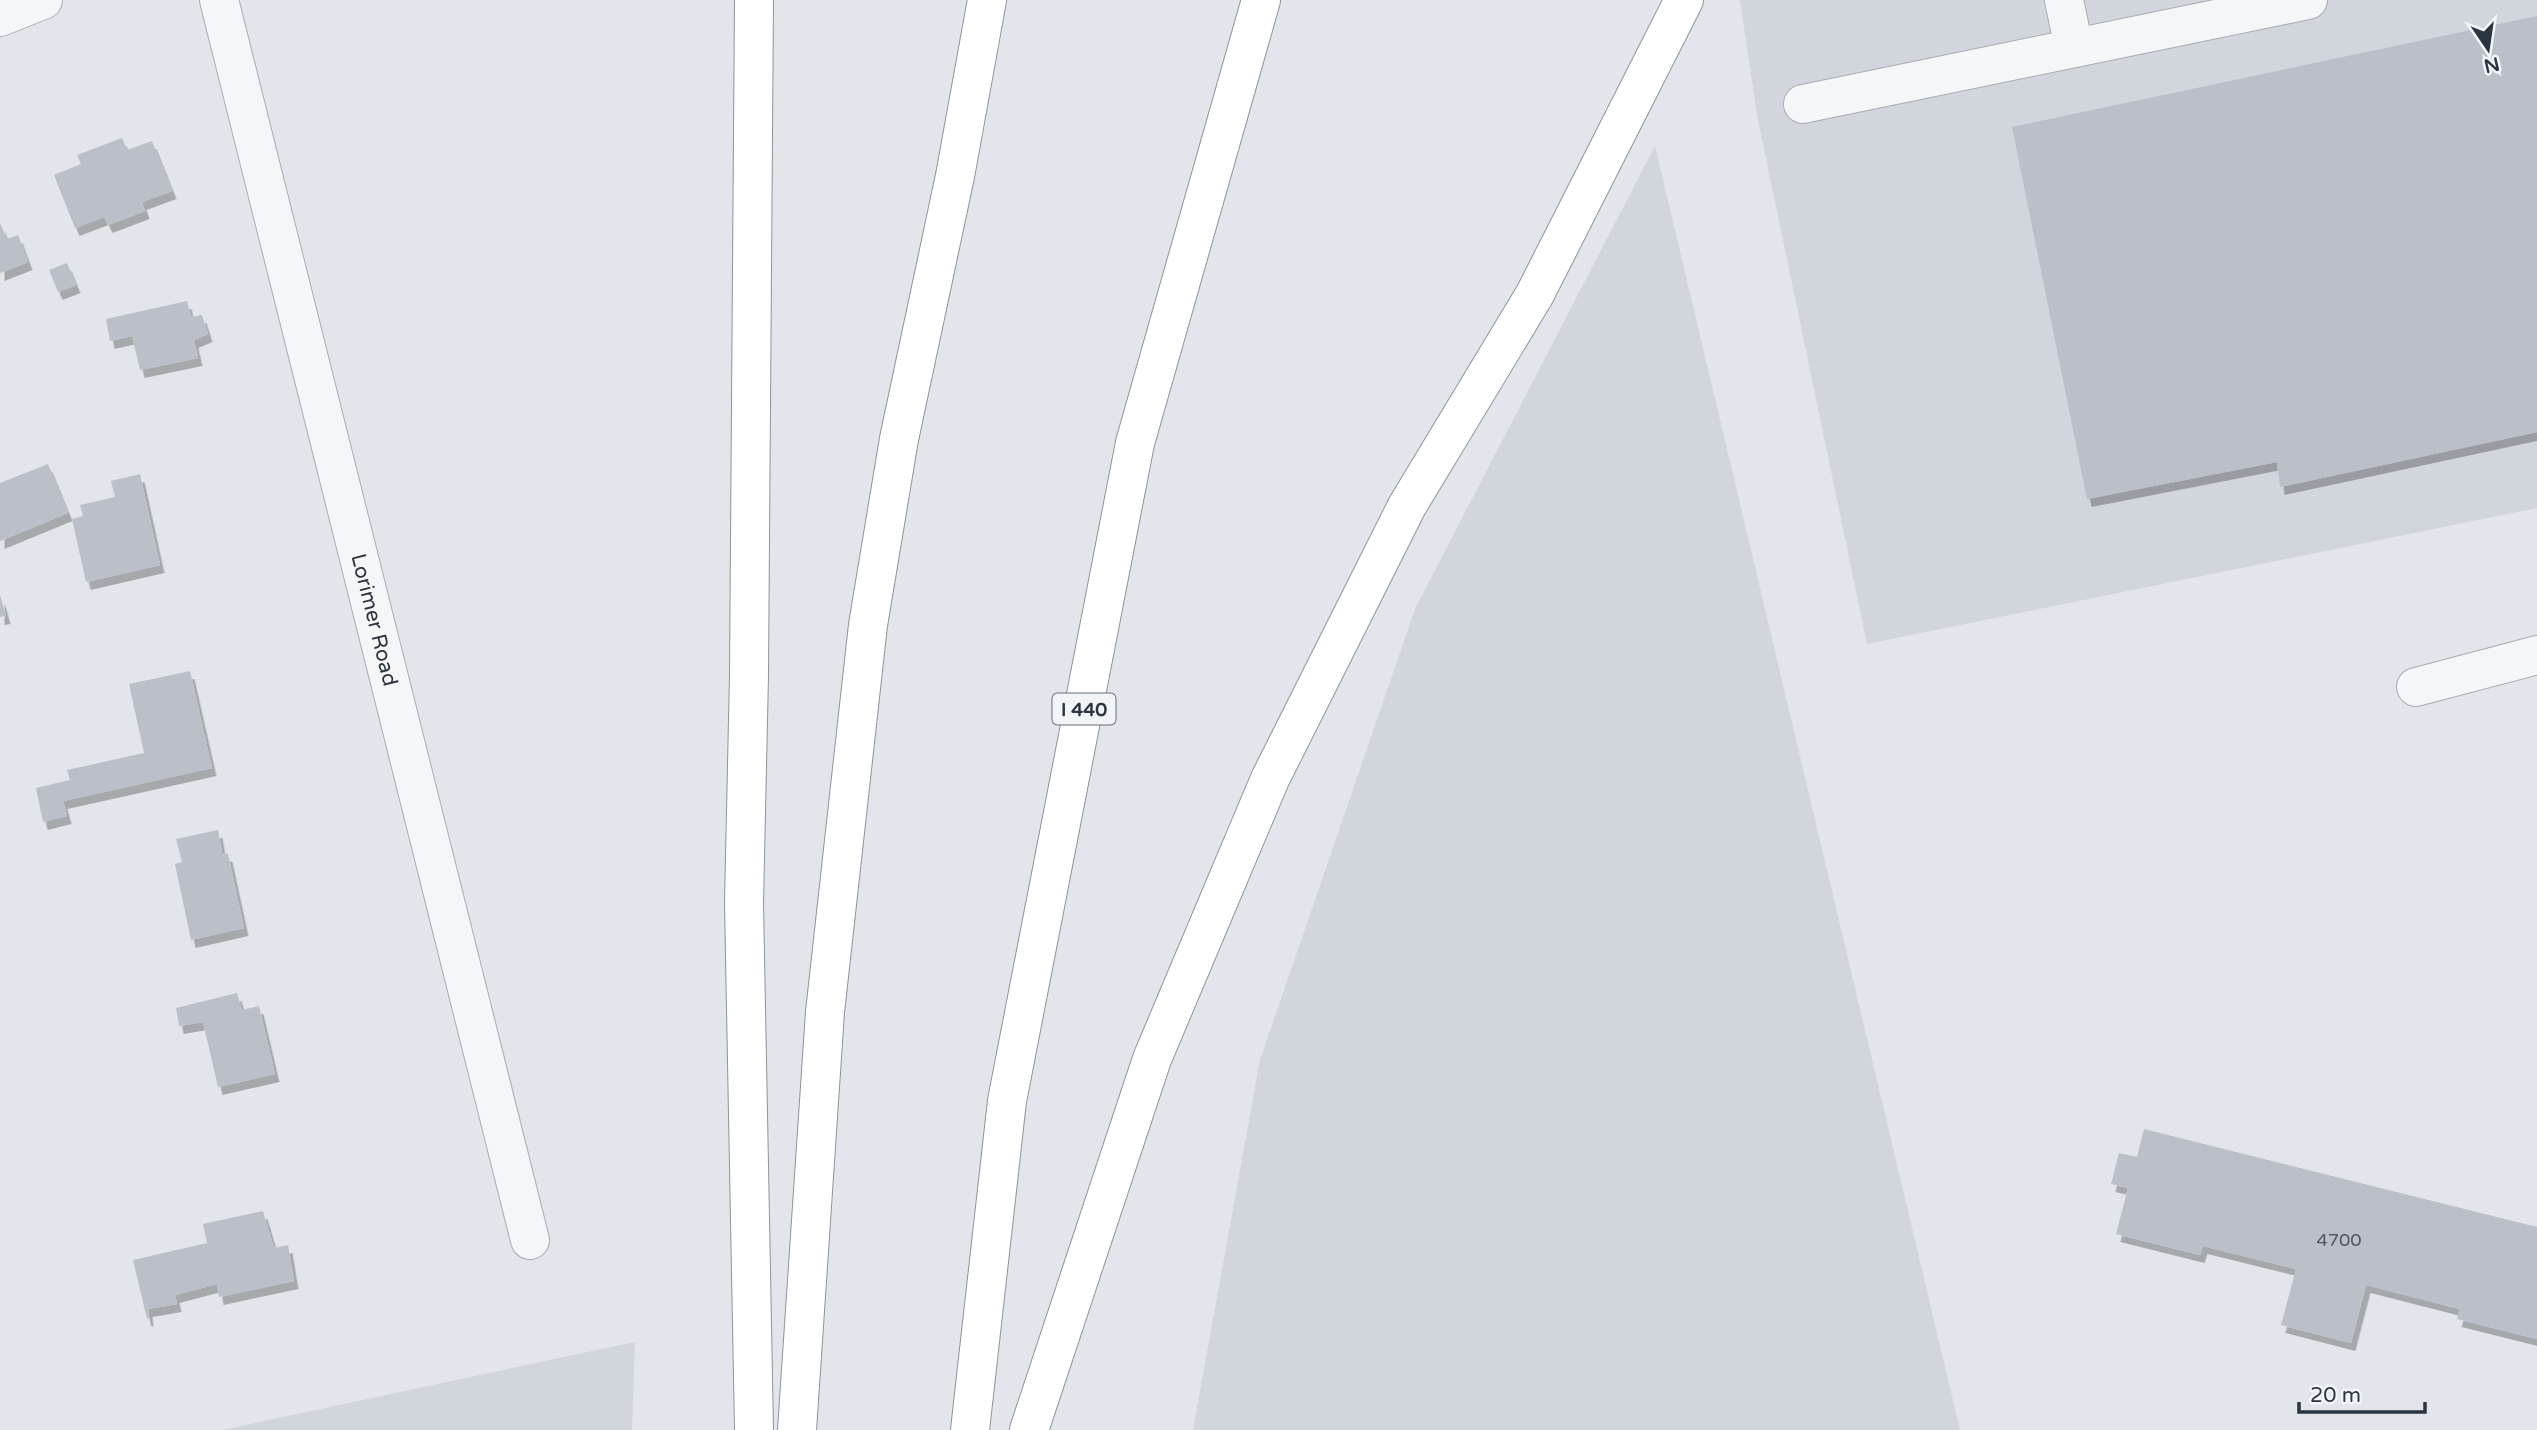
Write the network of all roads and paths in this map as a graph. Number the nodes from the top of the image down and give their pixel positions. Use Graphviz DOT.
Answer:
graph roads {
  1 [pos="43,0"];
  2 [pos="219,0"];
  3 [pos="754,0"];
  4 [pos="987,0"];
  5 [pos="1261,0"];
  6 [pos="1685,0"];
  7 [pos="2064,0"];
  8 [pos="2308,0"];
  9 [pos="0,17"];
  10 [pos="2074,48"];
  11 [pos="1803,104"];
  12 [pos="2537,655"];
  13 [pos="2416,687"];
  14 [pos="530,1240"];
  15 [pos="754,1430"];
  16 [pos="797,1430"];
  17 [pos="970,1430"];
  18 [pos="1029,1430"];
  1 -- 9 [label="street"];
  2 -- 14 [label="street, Lorimer Road"];
  3 -- 15 [label="highway"];
  4 -- 16 [label="highway"];
  5 -- 17 [label="highway, I 440"];
  6 -- 18 [label="highway"];
  7 -- 10 [label="street"];
  8 -- 10 [label="street"];
  10 -- 11 [label="street"];
  12 -- 13 [label="street"];
}
